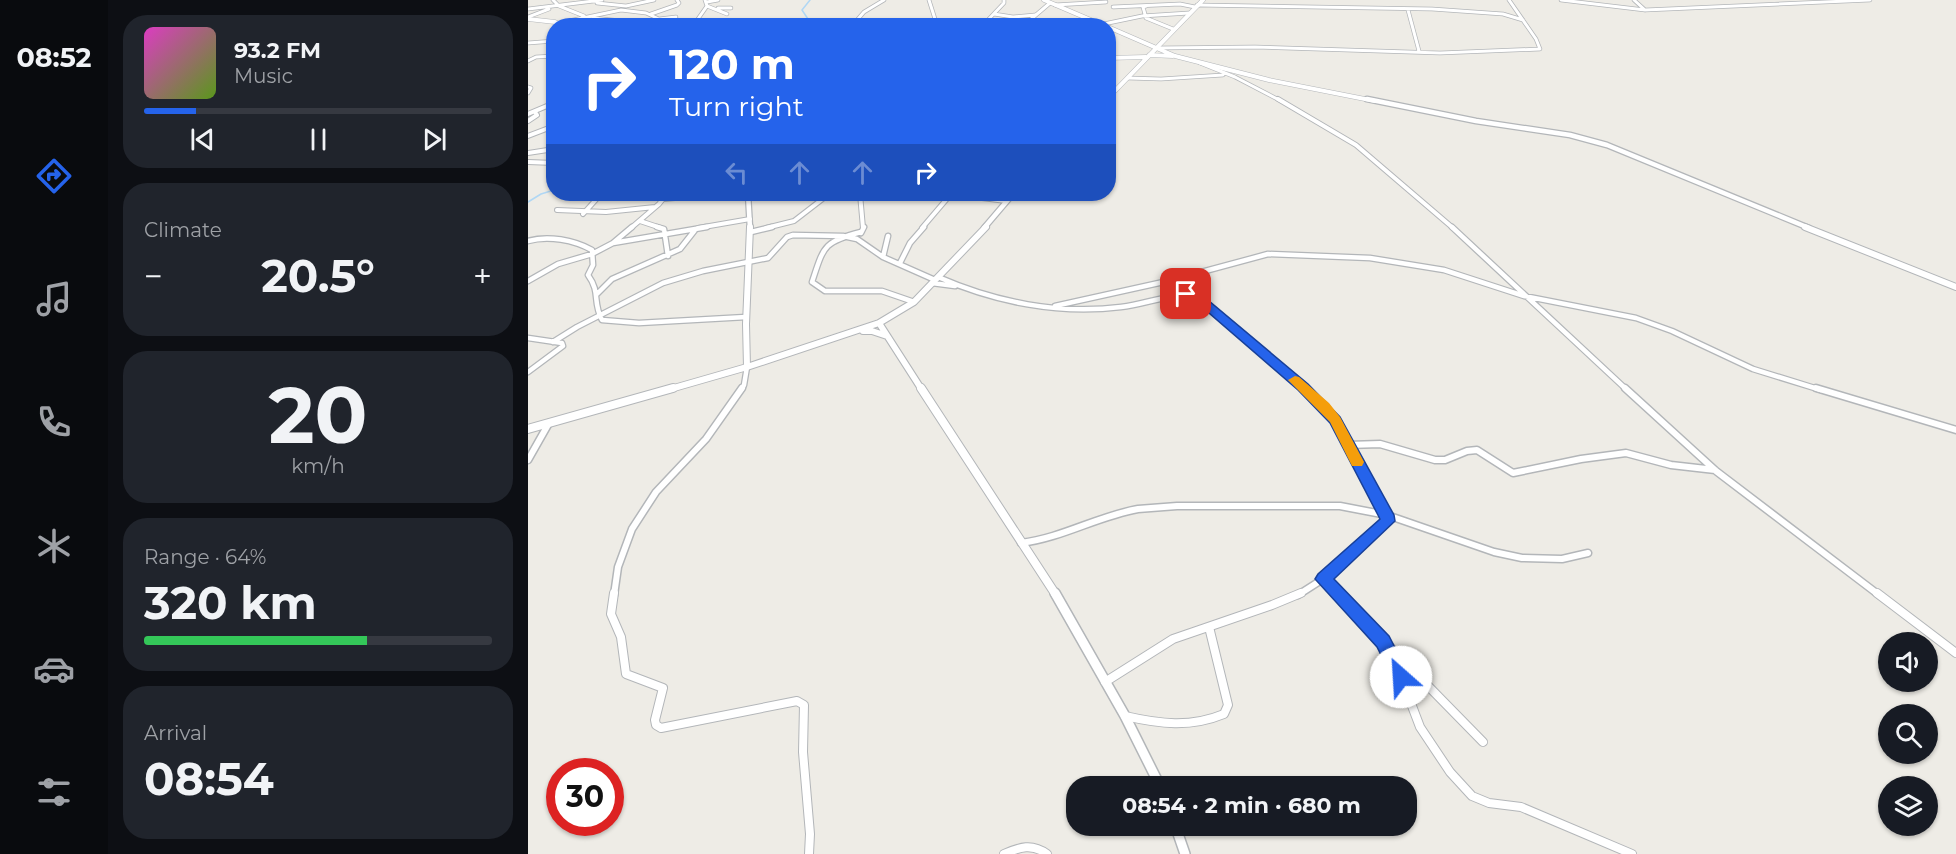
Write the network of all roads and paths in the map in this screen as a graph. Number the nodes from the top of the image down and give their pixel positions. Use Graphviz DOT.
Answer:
graph roads {
  1 [pos="553,0"];
  2 [pos="602,0"];
  3 [pos="654,0"];
  4 [pos="676,0"];
  5 [pos="718,0"];
  6 [pos="884,0"];
  7 [pos="929,0"];
  8 [pos="1004,0"];
  9 [pos="1044,0"];
  10 [pos="1141,0"];
  11 [pos="1187,0"];
  12 [pos="1203,0"];
  13 [pos="1298,0"];
  14 [pos="1509,0"];
  15 [pos="1562,0"];
  16 [pos="1634,0"];
  17 [pos="1746,0"];
  18 [pos="1774,0"];
  19 [pos="1852,0"];
  20 [pos="1870,0"];
  21 [pos="1826,1"];
  22 [pos="592,2"];
  23 [pos="1106,2"];
  24 [pos="706,3"];
  25 [pos="1052,4"];
  26 [pos="1180,4"];
  27 [pos="1781,4"];
  28 [pos="1141,5"];
  29 [pos="559,6"];
  30 [pos="626,6"];
  31 [pos="1146,6"];
  32 [pos="1187,6"];
  33 [pos="1756,6"];
  34 [pos="1113,7"];
  35 [pos="716,8"];
  36 [pos="731,8"];
  37 [pos="1294,8"];
  38 [pos="528,9"];
  39 [pos="549,9"];
  40 [pos="1193,9"];
  41 [pos="618,10"];
  42 [pos="1408,10"];
  43 [pos="1645,10"];
  44 [pos="651,14"];
  45 [pos="727,14"];
  46 [pos="994,14"];
  47 [pos="1035,15"];
  48 [pos="1146,15"];
  49 [pos="590,17"];
  50 [pos="676,17"];
  51 [pos="528,18"];
  52 [pos="585,18"];
  53 [pos="598,18"];
  54 [pos="657,18"];
  55 [pos="668,18"];
  56 [pos="698,18"];
  57 [pos="859,18"];
  58 [pos="935,18"];
  59 [pos="991,18"];
  60 [pos="1032,18"];
  61 [pos="1087,18"];
  62 [pos="1116,20"];
  63 [pos="1522,20"];
  64 [pos="546,21"];
  65 [pos="1173,29"];
  66 [pos="1116,30"];
  67 [pos="546,42"];
  68 [pos="528,43"];
  69 [pos="1155,48"];
  70 [pos="1419,51"];
  71 [pos="546,56"];
  72 [pos="1147,56"];
  73 [pos="1175,56"];
  74 [pos="1116,58"];
  75 [pos="528,61"];
  76 [pos="1198,62"];
  77 [pos="1228,75"];
  78 [pos="1128,78"];
  79 [pos="528,87"];
  80 [pos="1116,90"];
  81 [pos="528,93"];
  82 [pos="546,107"];
  83 [pos="535,112"];
  84 [pos="528,114"];
  85 [pos="528,121"];
  86 [pos="546,129"];
  87 [pos="528,136"];
  88 [pos="546,149"];
  89 [pos="528,153"];
  90 [pos="528,162"];
  91 [pos="546,163"];
  92 [pos="595,201"];
  93 [pos="662,201"];
  94 [pos="749,201"];
  95 [pos="820,201"];
  96 [pos="861,201"];
  97 [pos="944,201"];
  98 [pos="1006,201"];
  99 [pos="655,207"];
  100 [pos="557,210"];
  101 [pos="583,214"];
  102 [pos="750,219"];
  103 [pos="640,221"];
  104 [pos="695,230"];
  105 [pos="751,232"];
  106 [pos="861,232"];
  107 [pos="666,235"];
  108 [pos="843,236"];
  109 [pos="888,236"];
  110 [pos="857,239"];
  111 [pos="528,241"];
  112 [pos="613,243"];
  113 [pos="592,254"];
  114 [pos="668,256"];
  115 [pos="883,257"];
  116 [pos="750,262"];
  117 [pos="900,263"];
  118 [pos="528,280"];
  119 [pos="935,280"];
  120 [pos="957,286"];
  121 [pos="1956,286"];
  122 [pos="597,294"];
  123 [pos="1524,296"];
  124 [pos="914,302"];
  125 [pos="1055,306"];
  126 [pos="600,317"];
  127 [pos="746,317"];
  128 [pos="879,323"];
  129 [pos="852,332"];
  130 [pos="887,336"];
  131 [pos="528,338"];
  132 [pos="553,342"];
  133 [pos="747,367"];
  134 [pos="528,372"];
  135 [pos="549,423"];
  136 [pos="528,429"];
  137 [pos="1956,430"];
  138 [pos="1348,445"];
  139 [pos="528,460"];
  140 [pos="1716,471"];
  141 [pos="1387,515"];
  142 [pos="1021,543"];
  143 [pos="1588,553"];
  144 [pos="1323,579"];
  145 [pos="1209,627"];
  146 [pos="1383,642"];
  147 [pos="1956,653"];
  148 [pos="1105,682"];
  149 [pos="1125,716"];
  150 [pos="1483,742"];
  151 [pos="1155,776"];
  152 [pos="1179,836"];
  153 [pos="809,854"];
  154 [pos="1004,854"];
  155 [pos="1047,854"];
  156 [pos="1185,854"];
  157 [pos="1632,854"];
  1 -- 29 [label="street"];
  2 -- 22 [label="street"];
  3 -- 30 [label="street"];
  4 -- 44 [label="street"];
  5 -- 24 [label="street"];
  6 -- 57 [label="street"];
  7 -- 58 [label="street"];
  8 -- 46 [label="street"];
  9 -- 25 [label="street"];
  10 -- 28 [label="street"];
  11 -- 26 [label="street"];
  11 -- 32 [label="street"];
  12 -- 40 [label="street"];
  13 -- 37 [label="street"];
  14 -- 63 [label="street"];
  15 -- 43 [label="street"];
  16 -- 43 [label="street"];
  17 -- 33 [label="street"];
  18 -- 27 [label="street"];
  19 -- 20 [label="street"];
  19 -- 21 [label="street"];
  21 -- 27 [label="street"];
  22 -- 29 [label="street"];
  22 -- 30 [label="street"];
  23 -- 25 [label="street"];
  24 -- 35 [label="street"];
  24 -- 56 [label="street"];
  25 -- 47 [label="street"];
  25 -- 61 [label="street"];
  26 -- 31 [label="street"];
  26 -- 32 [label="street"];
  27 -- 33 [label="street"];
  28 -- 31 [label="street"];
  28 -- 34 [label="street"];
  29 -- 38 [label="street"];
  29 -- 49 [label="street"];
  30 -- 41 [label="street"];
  31 -- 48 [label="street"];
  32 -- 40 [label="street"];
  33 -- 43 [label="street"];
  35 -- 36 [label="street"];
  35 -- 45 [label="street"];
  37 -- 40 [label="street"];
  37 -- 42 [label="street"];
  39 -- 51 [label="street"];
  40 -- 48 [label="street"];
  40 -- 65 [label="street"];
  41 -- 44 [label="street"];
  41 -- 49 [label="street"];
  42 -- 63 [label="street"];
  42 -- 70 [label="street"];
  44 -- 54 [label="street"];
  46 -- 47 [label="street"];
  46 -- 59 [label="street"];
  47 -- 60 [label="street"];
  48 -- 62 [label="street"];
  48 -- 65 [label="street"];
  49 -- 52 [label="street"];
  49 -- 53 [label="street"];
  50 -- 55 [label="street"];
  51 -- 64 [label="street"];
  63 -- 70 [label="street"];
  65 -- 69 [label="street"];
  66 -- 69 [label="street"];
  67 -- 68 [label="street"];
  69 -- 70 [label="street"];
  69 -- 72 [label="street"];
  69 -- 73 [label="street"];
  71 -- 75 [label="street"];
  72 -- 73 [label="street"];
  72 -- 74 [label="street"];
  72 -- 78 [label="street"];
  73 -- 76 [label="street"];
  76 -- 77 [label="street"];
  76 -- 121 [label="street"];
  77 -- 78 [label="street"];
  77 -- 123 [label="street"];
  78 -- 80 [label="street"];
  79 -- 81 [label="street"];
  82 -- 83 [label="street"];
  83 -- 84 [label="street"];
  83 -- 85 [label="street"];
  86 -- 87 [label="street"];
  88 -- 89 [label="street"];
  90 -- 91 [label="street"];
  92 -- 101 [label="street"];
  93 -- 99 [label="street"];
  94 -- 102 [label="street"];
  95 -- 105 [label="street"];
  96 -- 106 [label="street"];
  97 -- 117 [label="street"];
  98 -- 119 [label="street"];
  99 -- 101 [label="street"];
  99 -- 103 [label="street"];
  100 -- 101 [label="street"];
  102 -- 104 [label="street"];
  102 -- 105 [label="street"];
  103 -- 107 [label="street"];
  103 -- 112 [label="street"];
  104 -- 107 [label="street"];
  104 -- 114 [label="street"];
  105 -- 116 [label="street"];
  106 -- 108 [label="street"];
  106 -- 110 [label="street"];
  107 -- 112 [label="street"];
  107 -- 114 [label="street"];
  108 -- 110 [label="street"];
  108 -- 116 [label="street"];
  108 -- 124 [label="street"];
  109 -- 115 [label="street"];
  110 -- 115 [label="street"];
  111 -- 113 [label="street"];
  112 -- 113 [label="street"];
  113 -- 118 [label="street"];
  113 -- 122 [label="street"];
  114 -- 122 [label="street"];
  115 -- 117 [label="street"];
  116 -- 126 [label="street"];
  116 -- 127 [label="street"];
  117 -- 119 [label="street"];
  119 -- 120 [label="street"];
  119 -- 120 [label="street"];
  119 -- 124 [label="street"];
  120 -- 125 [label="street"];
  122 -- 126 [label="street"];
  123 -- 125 [label="street"];
  123 -- 137 [label="street"];
  123 -- 140 [label="street"];
  124 -- 128 [label="street"];
  125 -- 138 [label="street"];
  126 -- 127 [label="street"];
  126 -- 132 [label="street"];
  127 -- 133 [label="street"];
  128 -- 129 [label="street"];
  128 -- 130 [label="street"];
  129 -- 130 [label="street"];
  129 -- 133 [label="street"];
  130 -- 142 [label="street"];
  131 -- 132 [label="street"];
  132 -- 134 [label="street"];
  133 -- 135 [label="street"];
  133 -- 153 [label="street"];
  135 -- 136 [label="street"];
  135 -- 139 [label="street"];
  138 -- 140 [label="street"];
  138 -- 141 [label="street"];
  140 -- 147 [label="street"];
  141 -- 142 [label="street"];
  141 -- 143 [label="street"];
  141 -- 144 [label="street"];
  142 -- 148 [label="street"];
  144 -- 145 [label="street"];
  144 -- 146 [label="street"];
  145 -- 148 [label="street"];
  145 -- 149 [label="street"];
  146 -- 150 [label="street"];
  146 -- 157 [label="street"];
  148 -- 149 [label="street"];
  149 -- 151 [label="street"];
  152 -- 156 [label="street"];
  154 -- 155 [label="street"];
}
